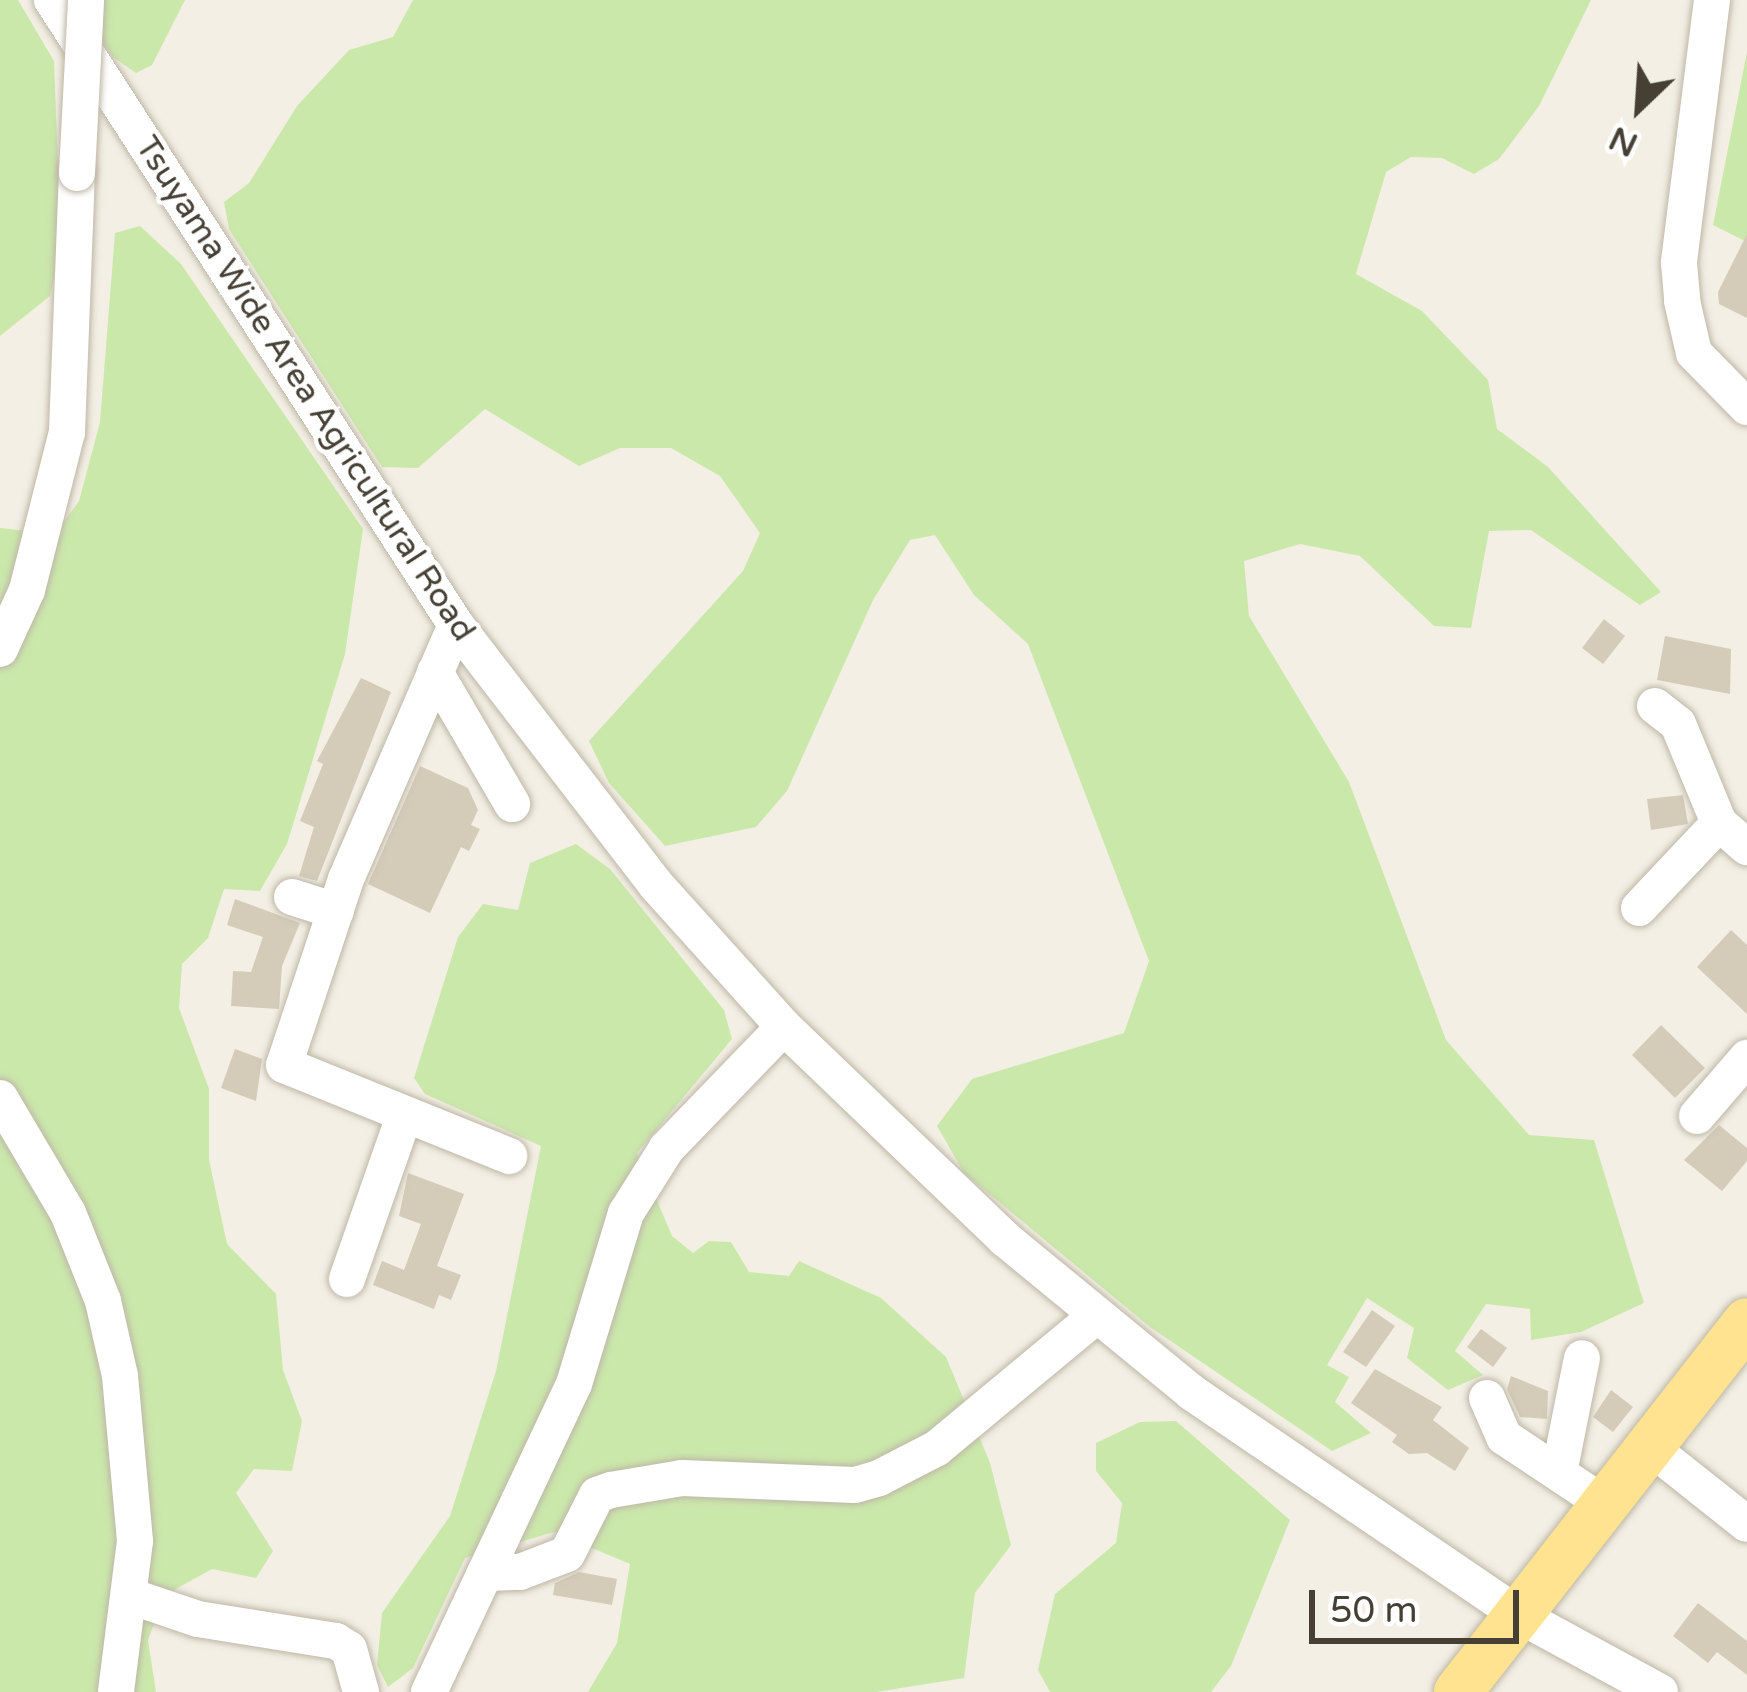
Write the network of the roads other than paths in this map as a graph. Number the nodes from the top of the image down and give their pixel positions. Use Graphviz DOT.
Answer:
graph roads {
  1 [pos="52,0"];
  2 [pos="86,0"];
  3 [pos="1712,0"];
  4 [pos="1747,406"];
  5 [pos="456,625"];
  6 [pos="0,649"];
  7 [pos="435,672"];
  8 [pos="1655,706"];
  9 [pos="512,804"];
  10 [pos="1733,835"];
  11 [pos="292,897"];
  12 [pos="1639,908"];
  13 [pos="336,911"];
  14 [pos="784,1027"];
  15 [pos="1747,1058"];
  16 [pos="0,1098"];
  17 [pos="1697,1115"];
  18 [pos="404,1116"];
  19 [pos="509,1156"];
  20 [pos="347,1279"];
  21 [pos="1095,1317"];
  22 [pos="1747,1322"];
  23 [pos="1582,1358"];
  24 [pos="1487,1398"];
  25 [pos="1651,1448"];
  26 [pos="1559,1474"];
  27 [pos="1608,1506"];
  28 [pos="1747,1524"];
  29 [pos="484,1573"];
  30 [pos="130,1596"];
  31 [pos="1522,1617"];
  32 [pos="116,1692"];
  33 [pos="361,1692"];
  34 [pos="429,1692"];
  35 [pos="1458,1692"];
  36 [pos="1660,1692"];
  1 -- 5 [label="street, Tsuyama Wide Area Agricultural Road"];
  2 -- 6 [label="street, bridge"];
  3 -- 4 [label="street"];
  5 -- 7 [label="street"];
  5 -- 14 [label="street, Tsuyama Wide Area Agricultural Road"];
  7 -- 9 [label="street"];
  7 -- 13 [label="street"];
  8 -- 10 [label="street"];
  10 -- 12 [label="street"];
  11 -- 13 [label="street"];
  13 -- 18 [label="street"];
  14 -- 21 [label="street, Tsuyama Wide Area Agricultural Road"];
  14 -- 29 [label="street"];
  15 -- 17 [label="street"];
  16 -- 30 [label="street"];
  18 -- 19 [label="street"];
  18 -- 20 [label="street"];
  21 -- 29 [label="street"];
  21 -- 31 [label="street, Tsuyama Wide Area Agricultural Road"];
  22 -- 25 [label="main road"];
  23 -- 26 [label="street"];
  24 -- 26 [label="street"];
  25 -- 27 [label="main road"];
  25 -- 28 [label="street"];
  26 -- 27 [label="street"];
  27 -- 31 [label="main road"];
  29 -- 34 [label="street"];
  30 -- 32 [label="street"];
  30 -- 33 [label="street"];
  31 -- 35 [label="main road"];
  31 -- 36 [label="street, Tsuyama Wide Area Agricultural Road"];
}
